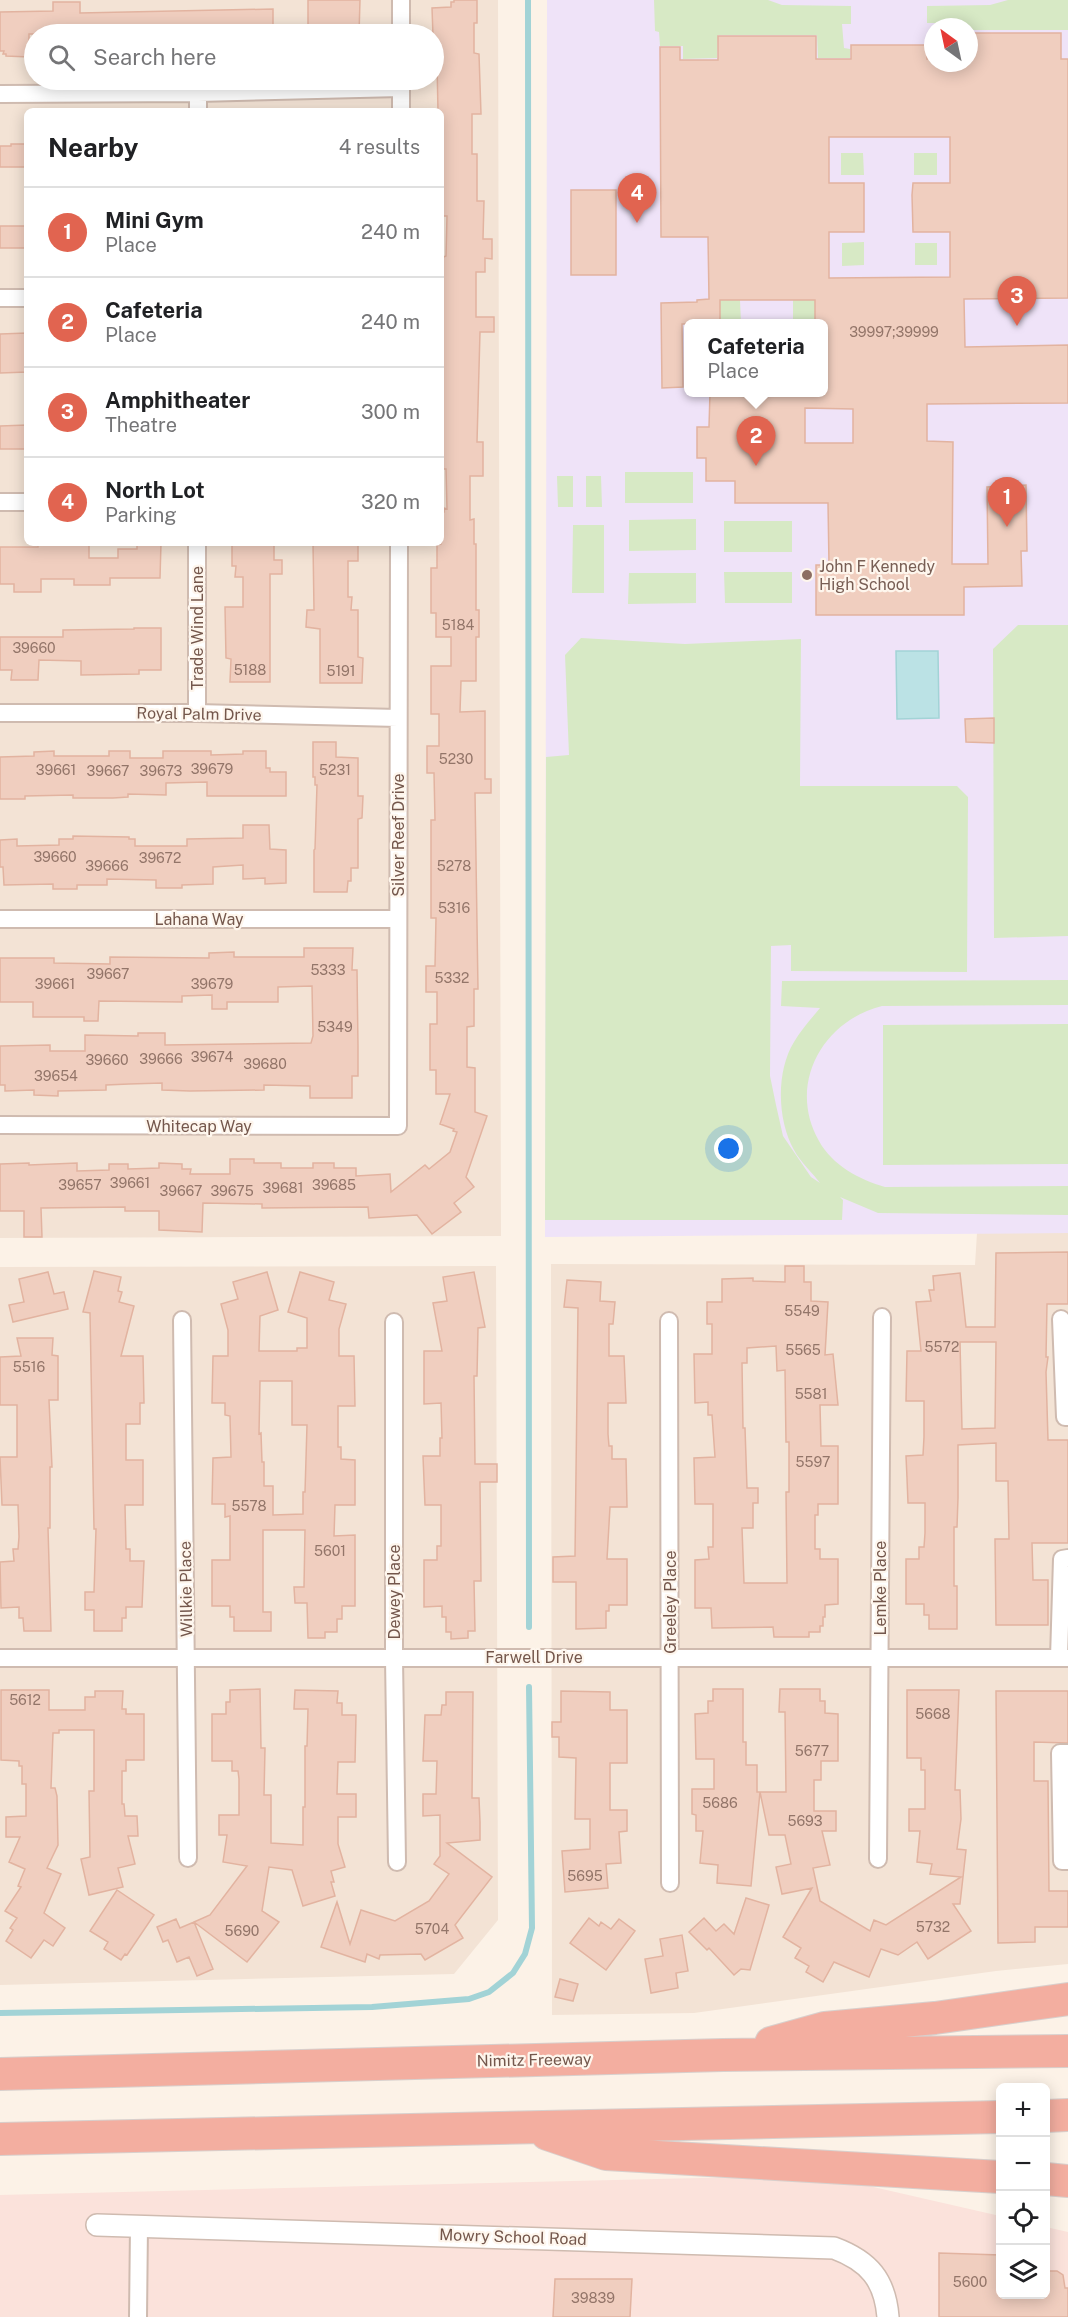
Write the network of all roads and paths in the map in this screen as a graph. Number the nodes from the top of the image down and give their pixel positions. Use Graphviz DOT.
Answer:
graph roads {
  1 [pos="401,0"];
  2 [pos="401,24"];
  3 [pos="266,90"];
  4 [pos="401,90"];
  5 [pos="198,93"];
  6 [pos="0,94"];
  7 [pos="198,108"];
  8 [pos="401,108"];
  9 [pos="0,298"];
  10 [pos="24,298"];
  11 [pos="0,502"];
  12 [pos="24,502"];
  13 [pos="197,546"];
  14 [pos="399,546"];
  15 [pos="0,713"];
  16 [pos="197,713"];
  17 [pos="398,718"];
  18 [pos="0,919"];
  19 [pos="398,919"];
  20 [pos="0,1125"];
  21 [pos="398,1126"];
  22 [pos="882,1317"];
  23 [pos="1061,1319"];
  24 [pos="182,1320"];
  25 [pos="669,1321"];
  26 [pos="394,1322"];
  27 [pos="1068,1417"];
  28 [pos="1068,1558"];
  29 [pos="188,1657"];
  30 [pos="670,1657"];
  31 [pos="880,1657"];
  32 [pos="0,1658"];
  33 [pos="394,1658"];
  34 [pos="1064,1658"];
  35 [pos="1068,1753"];
  36 [pos="188,1858"];
  37 [pos="879,1859"];
  38 [pos="1068,1861"];
  39 [pos="397,1862"];
  40 [pos="670,1884"];
  41 [pos="1068,1999"];
  42 [pos="1068,2051"];
  43 [pos="723,2055"];
  44 [pos="0,2074"];
  45 [pos="1068,2115"];
  46 [pos="1050,2116"];
  47 [pos="996,2117"];
  48 [pos="526,2127"];
  49 [pos="0,2139"];
  50 [pos="996,2177"];
  51 [pos="1050,2180"];
  52 [pos="1068,2181"];
  53 [pos="97,2225"];
  54 [pos="139,2226"];
  55 [pos="138,2317"];
  56 [pos="888,2317"];
  1 -- 2 [label="street"];
  3 -- 5 [label="street"];
  4 -- 8 [label="street"];
  5 -- 6 [label="street"];
  5 -- 7 [label="street"];
  9 -- 10 [label="street"];
  11 -- 12 [label="street"];
  13 -- 16 [label="street, Trade Wind Lane"];
  14 -- 17 [label="street, Silver Reef Drive"];
  15 -- 16 [label="street, Royal Palm Drive"];
  16 -- 17 [label="street, Royal Palm Drive"];
  17 -- 19 [label="street, Silver Reef Drive"];
  18 -- 19 [label="street, Lahana Way"];
  19 -- 21 [label="street, Silver Reef Drive"];
  20 -- 21 [label="street, Whitecap Way"];
  22 -- 31 [label="street, Lemke Place"];
  23 -- 27 [label="street"];
  24 -- 29 [label="street, Willkie Place"];
  25 -- 30 [label="street, Greeley Place"];
  26 -- 33 [label="street, Dewey Place"];
  28 -- 34 [label="street"];
  29 -- 32 [label="street, Farwell Drive"];
  29 -- 33 [label="street, Farwell Drive"];
  29 -- 36 [label="street, Willkie Place"];
  30 -- 31 [label="street, Farwell Drive"];
  30 -- 33 [label="street, Farwell Drive"];
  30 -- 40 [label="street, Greeley Place"];
  31 -- 34 [label="street, Farwell Drive"];
  31 -- 37 [label="street, Lemke Place"];
  33 -- 39 [label="street, Dewey Place"];
  35 -- 38 [label="street"];
  41 -- 43 [label="highway"];
  42 -- 43 [label="highway, Nimitz Freeway"];
  43 -- 44 [label="highway, Nimitz Freeway"];
  45 -- 46 [label="highway"];
  47 -- 48 [label="highway"];
  48 -- 49 [label="highway"];
  48 -- 50 [label="highway"];
  51 -- 52 [label="highway"];
  53 -- 54 [label="street, Mowry School Road"];
  54 -- 55 [label="street"];
  54 -- 56 [label="street, Mowry School Road"];
}
